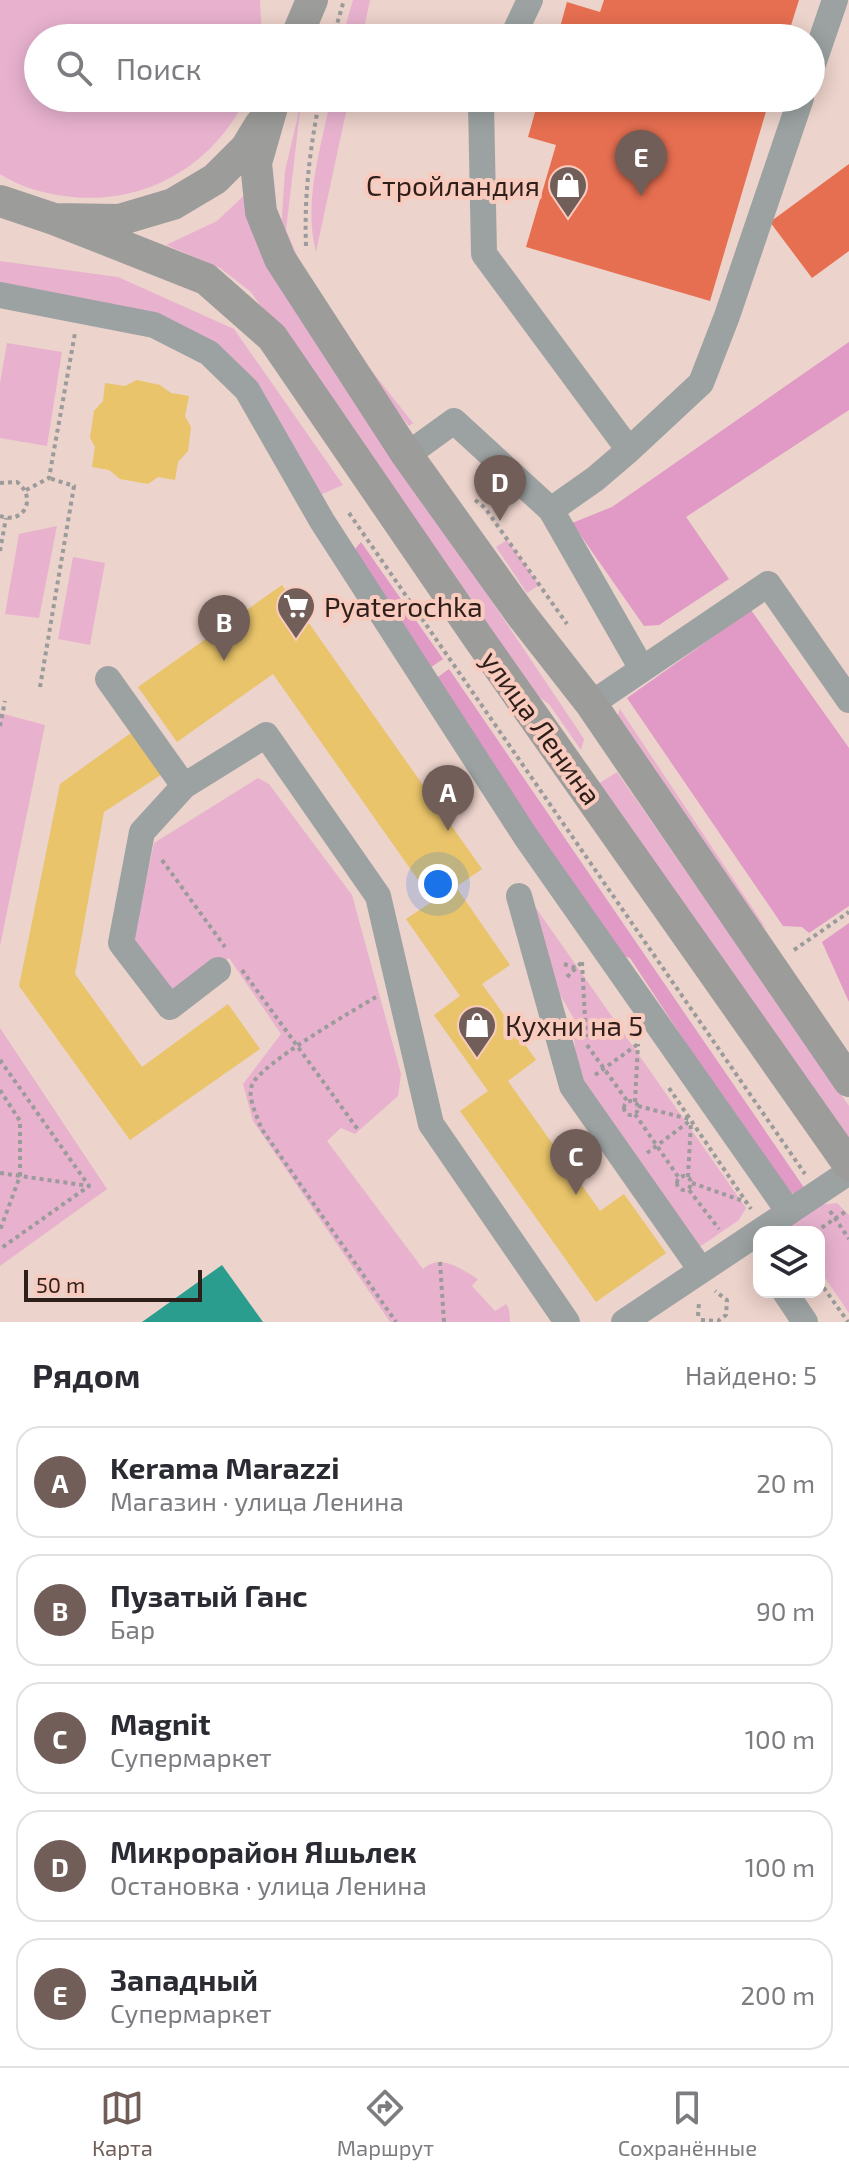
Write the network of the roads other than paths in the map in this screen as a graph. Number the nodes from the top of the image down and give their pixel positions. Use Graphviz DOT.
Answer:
graph roads {
  1 [pos="290,0"];
  2 [pos="312,0"];
  3 [pos="530,0"];
  4 [pos="835,0"];
  5 [pos="289,24"];
  6 [pos="302,24"];
  7 [pos="519,24"];
  8 [pos="825,29"];
  9 [pos="268,112"];
  10 [pos="270,112"];
  11 [pos="476,112"];
  12 [pos="796,112"];
  13 [pos="20,210"];
  14 [pos="0,295"];
  15 [pos="629,450"];
  16 [pos="407,455"];
  17 [pos="551,510"];
  18 [pos="642,669"];
  19 [pos="108,679"];
  20 [pos="849,700"];
  21 [pos="591,704"];
  22 [pos="620,747"];
  23 [pos="577,775"];
  24 [pos="184,786"];
  25 [pos="519,896"];
  26 [pos="231,966"];
  27 [pos="843,1061"];
  28 [pos="849,1165"];
  29 [pos="849,1172"];
  30 [pos="789,1212"];
  31 [pos="775,1226"];
  32 [pos="753,1247"];
  33 [pos="701,1274"];
  34 [pos="789,1298"];
  35 [pos="567,1322"];
  36 [pos="624,1322"];
  37 [pos="805,1322"];
  1 -- 5 [label="main road"];
  2 -- 6 [label="main road"];
  3 -- 7 [label="lane"];
  4 -- 8 [label="lane"];
  9 -- 13 [label="main road"];
  10 -- 16 [label="main road, улица Ленина"];
  11 -- 15 [label="lane"];
  12 -- 15 [label="lane"];
  13 -- 23 [label="main road, улица Ленина"];
  14 -- 30 [label="lane"];
  15 -- 17 [label="lane"];
  16 -- 17 [label="lane"];
  16 -- 21 [label="main road, улица Ленина"];
  17 -- 18 [label="lane"];
  18 -- 20 [label="lane"];
  18 -- 21 [label="lane"];
  19 -- 24 [label="lane"];
  21 -- 22 [label="main road, улица Ленина"];
  22 -- 23 [label="main road"];
  22 -- 27 [label="main road, улица Ленина"];
  23 -- 28 [label="main road, улица Ленина"];
  24 -- 26 [label="lane"];
  24 -- 35 [label="lane"];
  25 -- 33 [label="lane"];
  29 -- 30 [label="lane"];
  30 -- 31 [label="lane"];
  32 -- 33 [label="lane"];
  33 -- 36 [label="lane"];
  34 -- 37 [label="lane"];
}
